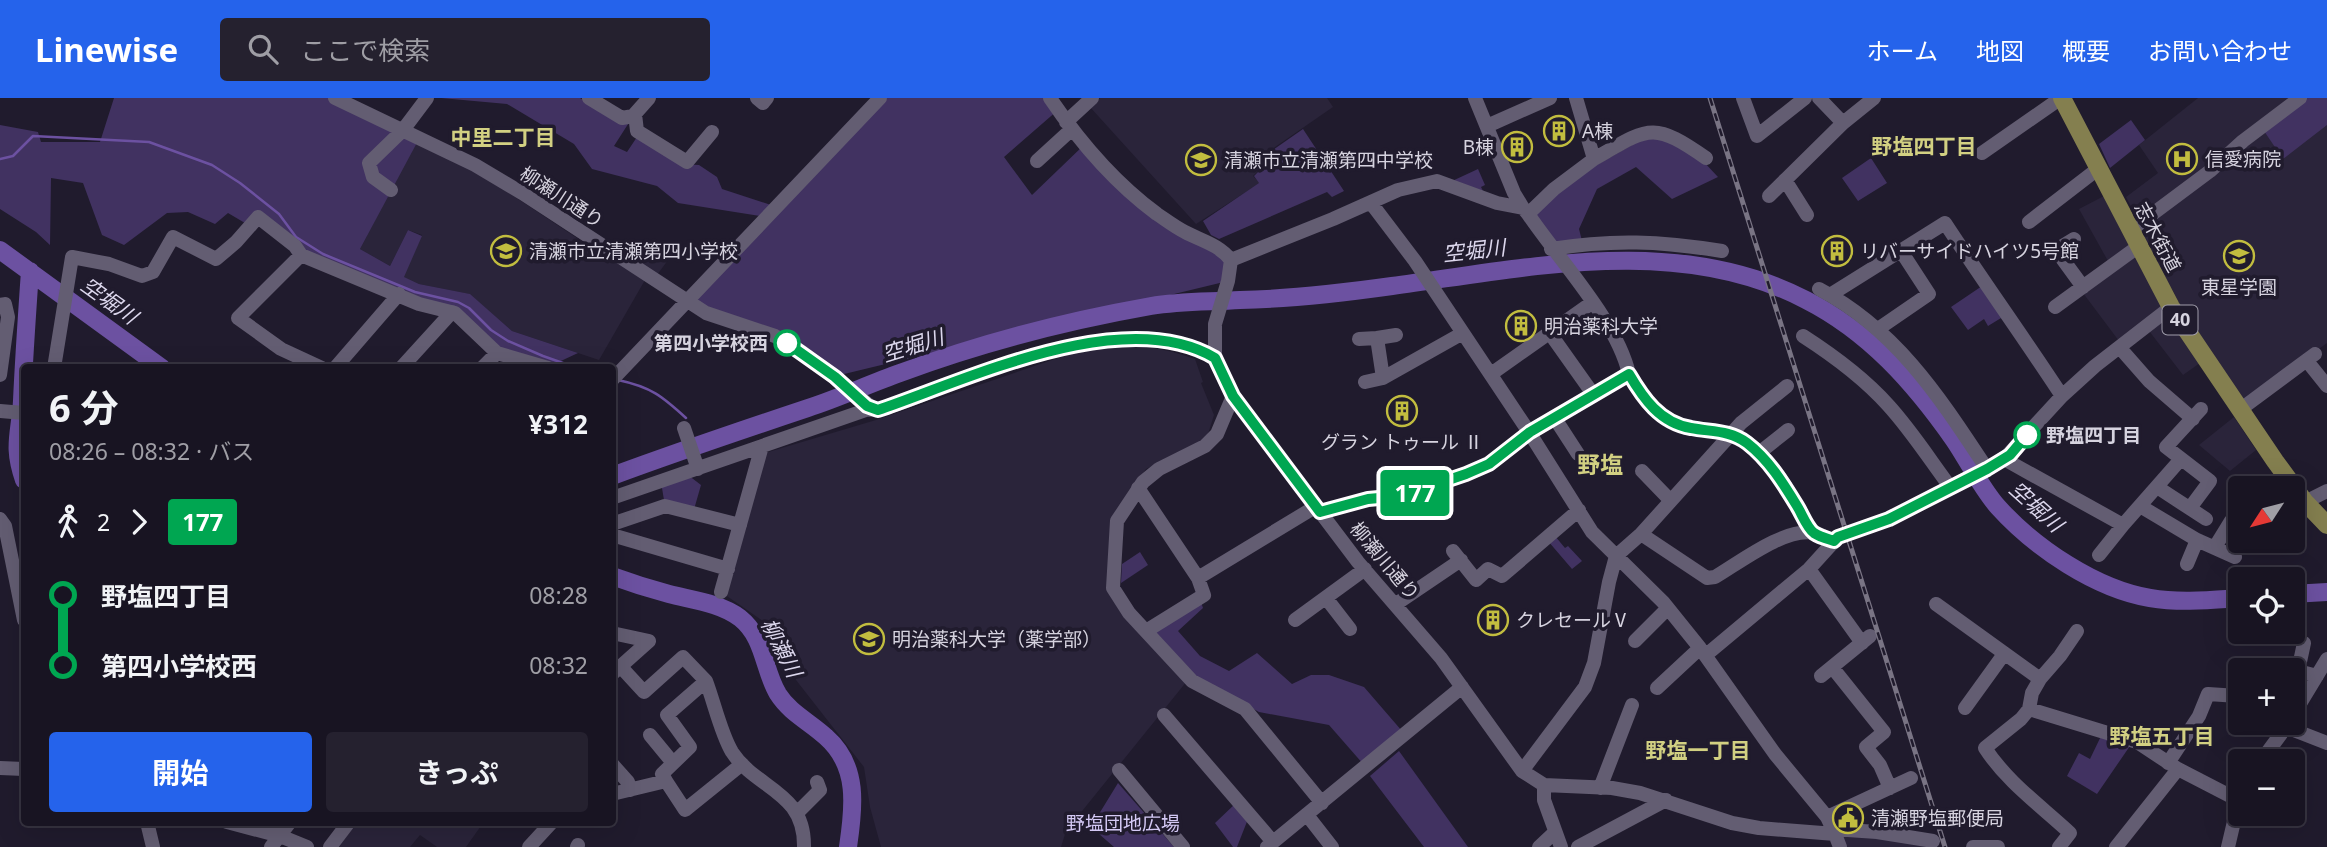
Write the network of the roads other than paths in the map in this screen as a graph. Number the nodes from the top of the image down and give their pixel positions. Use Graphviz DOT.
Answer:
graph roads {
  1 [pos="335,98"];
  2 [pos="427,98"];
  3 [pos="589,98"];
  4 [pos="649,98"];
  5 [pos="757,98"];
  6 [pos="766,98"];
  7 [pos="880,98"];
  8 [pos="1049,98"];
  9 [pos="1092,98"];
  10 [pos="1475,98"];
  11 [pos="1550,98"];
  12 [pos="1576,98"];
  13 [pos="1743,98"];
  14 [pos="1805,98"];
  15 [pos="1819,98"];
  16 [pos="1874,98"];
  17 [pos="2061,98"];
  18 [pos="2300,98"];
  19 [pos="635,114"];
  20 [pos="1843,123"];
  21 [pos="1069,125"];
  22 [pos="1487,126"];
  23 [pos="403,130"];
  24 [pos="712,132"];
  25 [pos="1982,153"];
  26 [pos="1706,158"];
  27 [pos="1594,159"];
  28 [pos="1038,161"];
  29 [pos="2099,168"];
  30 [pos="1784,180"];
  31 [pos="391,190"];
  32 [pos="1769,196"];
  33 [pos="1371,202"];
  34 [pos="1526,211"];
  35 [pos="1807,215"];
  36 [pos="2029,222"];
  37 [pos="2135,238"];
  38 [pos="2074,239"];
  39 [pos="1552,250"];
  40 [pos="1722,251"];
  41 [pos="1901,251"];
  42 [pos="301,255"];
  43 [pos="1231,260"];
  44 [pos="2083,287"];
  45 [pos="399,294"];
  46 [pos="687,300"];
  47 [pos="1593,302"];
  48 [pos="0,305"];
  49 [pos="2055,307"];
  50 [pos="2171,307"];
  51 [pos="452,312"];
  52 [pos="1878,329"];
  53 [pos="1549,332"];
  54 [pos="1463,333"];
  55 [pos="1396,335"];
  56 [pos="1803,336"];
  57 [pos="1377,338"];
  58 [pos="1359,339"];
  59 [pos="2120,348"];
  60 [pos="496,352"];
  61 [pos="1215,358"];
  62 [pos="55,364"];
  63 [pos="313,364"];
  64 [pos="338,364"];
  65 [pos="405,364"];
  66 [pos="486,364"];
  67 [pos="535,364"];
  68 [pos="1491,374"];
  69 [pos="1629,374"];
  70 [pos="0,375"];
  71 [pos="616,376"];
  72 [pos="1383,378"];
  73 [pos="1365,382"];
  74 [pos="1787,386"];
  75 [pos="2327,386"];
  76 [pos="1593,394"];
  77 [pos="1233,396"];
  78 [pos="2062,396"];
  79 [pos="871,407"];
  80 [pos="2241,409"];
  81 [pos="1,411"];
  82 [pos="21,413"];
  83 [pos="1554,417"];
  84 [pos="684,428"];
  85 [pos="1788,430"];
  86 [pos="1530,432"];
  87 [pos="1731,434"];
  88 [pos="762,446"];
  89 [pos="1759,453"];
  90 [pos="1578,454"];
  91 [pos="2004,459"];
  92 [pos="2181,459"];
  93 [pos="698,468"];
  94 [pos="1987,469"];
  95 [pos="1642,471"];
  96 [pos="2279,476"];
  97 [pos="2157,487"];
  98 [pos="1138,488"];
  99 [pos="1951,488"];
  100 [pos="2327,491"];
  101 [pos="616,497"];
  102 [pos="1670,500"];
  103 [pos="2305,502"];
  104 [pos="2140,506"];
  105 [pos="2190,508"];
  106 [pos="1318,509"];
  107 [pos="1579,510"];
  108 [pos="0,519"];
  109 [pos="2206,519"];
  110 [pos="616,523"];
  111 [pos="2123,524"];
  112 [pos="740,525"];
  113 [pos="2228,525"];
  114 [pos="2327,525"];
  115 [pos="1812,532"];
  116 [pos="1641,534"];
  117 [pos="616,536"];
  118 [pos="2197,540"];
  119 [pos="1834,541"];
  120 [pos="2215,547"];
  121 [pos="2099,555"];
  122 [pos="1616,556"];
  123 [pos="2235,557"];
  124 [pos="2187,564"];
  125 [pos="728,569"];
  126 [pos="1365,569"];
  127 [pos="1810,569"];
  128 [pos="1198,578"];
  129 [pos="721,592"];
  130 [pos="1326,598"];
  131 [pos="1396,604"];
  132 [pos="1936,604"];
  133 [pos="21,605"];
  134 [pos="1668,608"];
  135 [pos="1295,620"];
  136 [pos="1350,629"];
  137 [pos="1146,631"];
  138 [pos="2077,631"];
  139 [pos="616,634"];
  140 [pos="1635,641"];
  141 [pos="2304,644"];
  142 [pos="1703,651"];
  143 [pos="2004,654"];
  144 [pos="2327,659"];
  145 [pos="617,671"];
  146 [pos="2321,674"];
  147 [pos="2040,679"];
  148 [pos="706,681"];
  149 [pos="1462,687"];
  150 [pos="1658,688"];
  151 [pos="2305,693"];
  152 [pos="2228,695"];
  153 [pos="1632,705"];
  154 [pos="1965,708"];
  155 [pos="2029,709"];
  156 [pos="1164,715"];
  157 [pos="2305,731"];
  158 [pos="650,735"];
  159 [pos="2327,743"];
  160 [pos="673,763"];
  161 [pos="742,764"];
  162 [pos="2173,766"];
  163 [pos="0,768"];
  164 [pos="616,768"];
  165 [pos="21,769"];
  166 [pos="1119,770"];
  167 [pos="1522,771"];
  168 [pos="1911,778"];
  169 [pos="666,782"];
  170 [pos="817,782"];
  171 [pos="1544,785"];
  172 [pos="1600,788"];
  173 [pos="1890,788"];
  174 [pos="630,790"];
  175 [pos="616,793"];
  176 [pos="2228,793"];
  177 [pos="1666,800"];
  178 [pos="1322,803"];
  179 [pos="798,812"];
  180 [pos="1307,815"];
  181 [pos="148,826"];
  182 [pos="237,826"];
  183 [pos="287,826"];
  184 [pos="346,826"];
  185 [pos="546,826"];
  186 [pos="2233,826"];
  187 [pos="1555,832"];
  188 [pos="1834,832"];
  189 [pos="275,841"];
  190 [pos="1933,841"];
  191 [pos="1277,843"];
  192 [pos="803,846"];
  193 [pos="153,847"];
  194 [pos="307,847"];
  195 [pos="330,847"];
  196 [pos="529,847"];
  197 [pos="1183,847"];
  198 [pos="1332,847"];
  199 [pos="1539,847"];
  200 [pos="1561,847"];
  201 [pos="1578,847"];
  202 [pos="1973,847"];
  203 [pos="1998,847"];
  204 [pos="2059,847"];
  205 [pos="2116,847"];
  206 [pos="2228,847"];
  1 -- 23 [label="street, 柳瀬川通り"];
  2 -- 23 [label="street"];
  3 -- 19 [label="street"];
  4 -- 19 [label="street"];
  5 -- 6 [label="street"];
  7 -- 46 [label="street"];
  8 -- 21 [label="street"];
  9 -- 21 [label="street"];
  10 -- 22 [label="street"];
  11 -- 22 [label="street"];
  12 -- 27 [label="street"];
  13 -- 14 [label="street"];
  15 -- 20 [label="street"];
  16 -- 20 [label="street"];
  17 -- 25 [label="street"];
  17 -- 29 [label="main road, 志木街道 / 40"];
  18 -- 37 [label="street"];
  19 -- 24 [label="street"];
  20 -- 30 [label="street"];
  21 -- 28 [label="street"];
  21 -- 43 [label="street"];
  22 -- 34 [label="street"];
  23 -- 31 [label="street"];
  23 -- 46 [label="street, 柳瀬川通り"];
  26 -- 27 [label="street"];
  27 -- 34 [label="street"];
  29 -- 36 [label="street"];
  29 -- 37 [label="main road, 志木街道 / 40"];
  30 -- 32 [label="street"];
  30 -- 35 [label="street"];
  33 -- 34 [label="street"];
  33 -- 43 [label="street"];
  33 -- 54 [label="street"];
  34 -- 39 [label="street"];
  37 -- 44 [label="street"];
  37 -- 50 [label="main road, 志木街道 / 40"];
  38 -- 44 [label="street"];
  39 -- 40 [label="street"];
  39 -- 47 [label="street"];
  41 -- 52 [label="street"];
  41 -- 52 [label="street"];
  41 -- 78 [label="street"];
  42 -- 45 [label="street"];
  42 -- 62 [label="street"];
  42 -- 63 [label="street"];
  43 -- 61 [label="street"];
  44 -- 49 [label="street"];
  45 -- 51 [label="street"];
  45 -- 64 [label="street"];
  46 -- 71 [label="street"];
  46 -- 79 [label="street, 柳瀬川通り"];
  47 -- 53 [label="street"];
  47 -- 69 [label="street"];
  48 -- 70 [label="street"];
  50 -- 59 [label="street"];
  50 -- 80 [label="main road, 志木街道 / 40"];
  51 -- 60 [label="street"];
  51 -- 65 [label="street"];
  52 -- 94 [label="street"];
  53 -- 68 [label="street"];
  53 -- 76 [label="street"];
  54 -- 68 [label="street"];
  54 -- 72 [label="street"];
  55 -- 57 [label="street"];
  56 -- 99 [label="street"];
  57 -- 58 [label="street"];
  57 -- 72 [label="street"];
  59 -- 78 [label="street"];
  59 -- 92 [label="street"];
  60 -- 66 [label="street"];
  60 -- 67 [label="street"];
  61 -- 77 [label="street, 柳瀬川通り"];
  61 -- 79 [label="street"];
  68 -- 86 [label="street"];
  69 -- 76 [label="street"];
  69 -- 87 [label="street"];
  72 -- 73 [label="street"];
  74 -- 87 [label="street"];
  75 -- 80 [label="street"];
  76 -- 83 [label="street"];
  77 -- 98 [label="street"];
  77 -- 106 [label="street, 柳瀬川通り"];
  78 -- 91 [label="street"];
  79 -- 88 [label="street"];
  80 -- 96 [label="main road, 志木街道 / 40"];
  81 -- 82 [label="street"];
  83 -- 86 [label="street"];
  83 -- 90 [label="street"];
  84 -- 93 [label="street"];
  85 -- 89 [label="street"];
  86 -- 106 [label="street"];
  86 -- 107 [label="street"];
  87 -- 89 [label="street"];
  87 -- 102 [label="street"];
  88 -- 93 [label="street"];
  88 -- 112 [label="street"];
  89 -- 115 [label="street"];
  91 -- 94 [label="street"];
  91 -- 111 [label="street"];
  92 -- 97 [label="street"];
  92 -- 105 [label="street"];
  93 -- 101 [label="street"];
  94 -- 99 [label="street"];
  95 -- 102 [label="street"];
  97 -- 104 [label="street"];
  97 -- 105 [label="street"];
  98 -- 128 [label="street"];
  98 -- 137 [label="street"];
  99 -- 119 [label="street"];
  100 -- 103 [label="street"];
  102 -- 116 [label="street"];
  103 -- 114 [label="main road, 志木街道 / 40"];
  104 -- 111 [label="street"];
  104 -- 118 [label="street"];
  105 -- 109 [label="street"];
  106 -- 126 [label="street, 柳瀬川通り"];
  106 -- 128 [label="street"];
  107 -- 122 [label="street"];
  107 -- 131 [label="street"];
  108 -- 133 [label="street"];
  110 -- 112 [label="street"];
  111 -- 121 [label="street"];
  112 -- 125 [label="street"];
  113 -- 120 [label="street"];
  115 -- 116 [label="street"];
  115 -- 119 [label="street"];
  116 -- 122 [label="street"];
  117 -- 125 [label="street"];
  118 -- 120 [label="street"];
  118 -- 124 [label="street"];
  119 -- 127 [label="street"];
  120 -- 123 [label="street"];
  122 -- 134 [label="street"];
  122 -- 167 [label="street"];
  125 -- 129 [label="street"];
  126 -- 130 [label="street"];
  126 -- 131 [label="street, 柳瀬川通り"];
  127 -- 142 [label="street"];
  127 -- 173 [label="street"];
  128 -- 137 [label="street"];
  130 -- 135 [label="street"];
  130 -- 136 [label="street"];
  131 -- 149 [label="street, 柳瀬川通り"];
  132 -- 143 [label="street"];
  134 -- 140 [label="street"];
  134 -- 142 [label="street"];
  137 -- 178 [label="street"];
  138 -- 147 [label="street"];
  139 -- 145 [label="street"];
  141 -- 146 [label="street"];
  142 -- 150 [label="street"];
  142 -- 188 [label="street"];
  143 -- 147 [label="street"];
  143 -- 154 [label="street"];
  144 -- 146 [label="street"];
  145 -- 148 [label="street"];
  146 -- 151 [label="street"];
  147 -- 155 [label="street"];
  148 -- 160 [label="street"];
  148 -- 161 [label="street"];
  149 -- 167 [label="street, 柳瀬川通り"];
  149 -- 178 [label="street"];
  152 -- 162 [label="street"];
  153 -- 172 [label="street"];
  155 -- 162 [label="street"];
  155 -- 204 [label="street"];
  156 -- 191 [label="street"];
  157 -- 159 [label="street"];
  158 -- 160 [label="street"];
  160 -- 169 [label="street"];
  161 -- 169 [label="street"];
  161 -- 179 [label="street"];
  162 -- 176 [label="street"];
  162 -- 205 [label="street"];
  163 -- 165 [label="street"];
  164 -- 174 [label="street"];
  166 -- 197 [label="street"];
  167 -- 171 [label="street, 柳瀬川通り"];
  168 -- 173 [label="street"];
  169 -- 174 [label="street"];
  170 -- 179 [label="street"];
  171 -- 172 [label="street, 柳瀬川通り"];
  171 -- 187 [label="street"];
  172 -- 177 [label="street, 柳瀬川通り"];
  173 -- 188 [label="street"];
  174 -- 175 [label="street"];
  177 -- 188 [label="street, 柳瀬川通り"];
  177 -- 201 [label="street"];
  178 -- 180 [label="street"];
  179 -- 192 [label="street"];
  180 -- 191 [label="street"];
  180 -- 198 [label="street"];
  181 -- 193 [label="street"];
  182 -- 189 [label="street"];
  183 -- 189 [label="street"];
  184 -- 195 [label="street"];
  185 -- 196 [label="street"];
  186 -- 206 [label="street"];
  187 -- 199 [label="street"];
  187 -- 200 [label="street"];
  188 -- 190 [label="street, 柳瀬川通り"];
  189 -- 194 [label="street"];
  202 -- 203 [label="street"];
}
